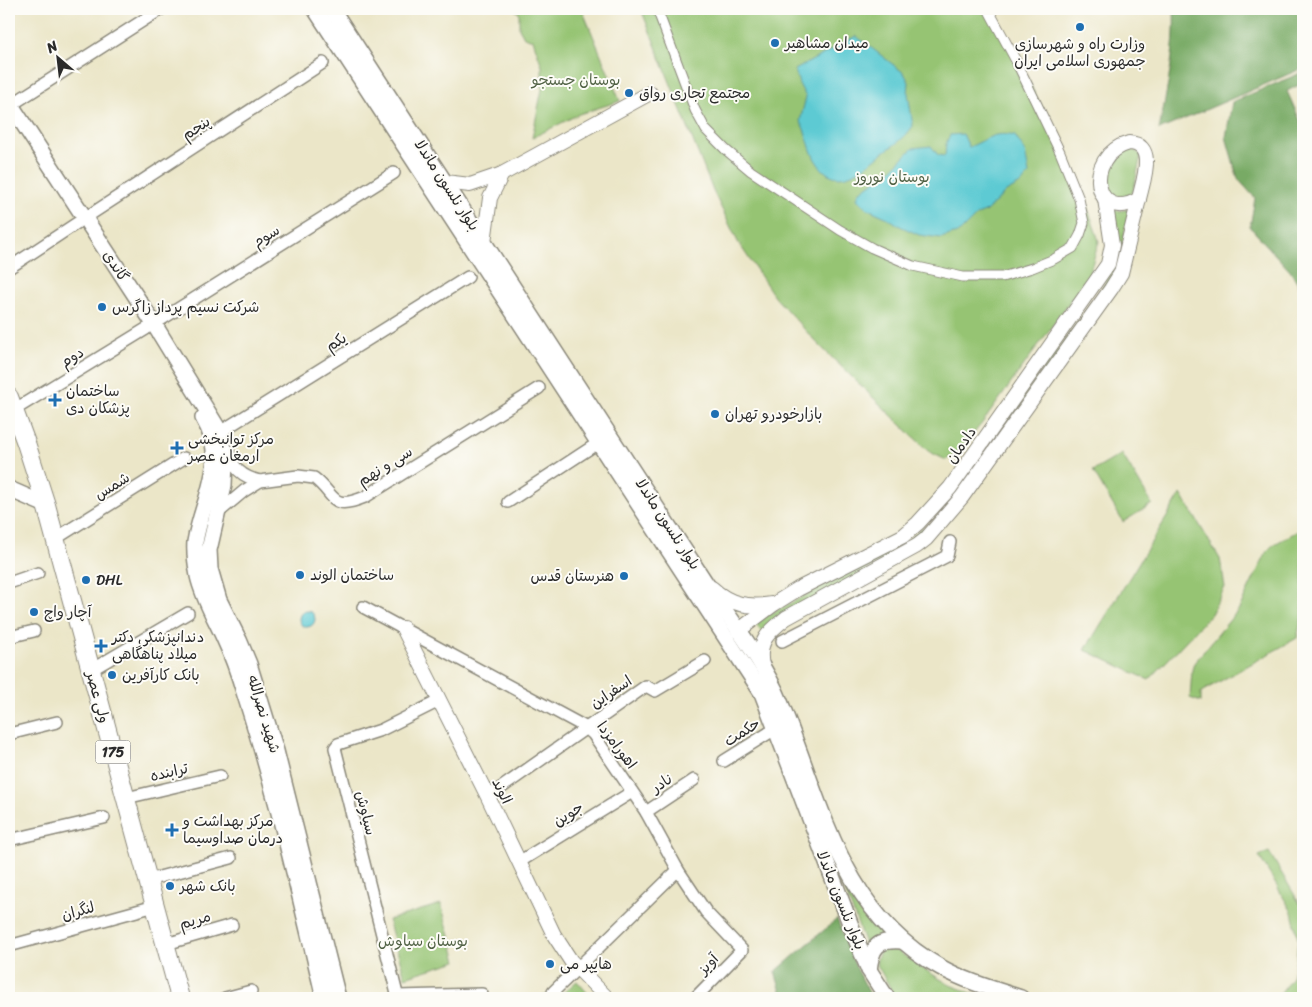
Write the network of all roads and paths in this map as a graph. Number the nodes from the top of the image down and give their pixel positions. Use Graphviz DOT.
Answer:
graph roads {
  1 [pos="161,9"];
  2 [pos="315,9"];
  3 [pos="332,9"];
  4 [pos="657,9"];
  5 [pos="988,9"];
  6 [pos="323,63"];
  7 [pos="650,93"];
  8 [pos="9,108"];
  9 [pos="394,173"];
  10 [pos="502,174"];
  11 [pos="445,182"];
  12 [pos="1105,199"];
  13 [pos="1139,199"];
  14 [pos="81,220"];
  15 [pos="484,242"];
  16 [pos="9,268"];
  17 [pos="468,277"];
  18 [pos="150,326"];
  19 [pos="538,388"];
  20 [pos="11,403"];
  21 [pos="218,435"];
  22 [pos="598,443"];
  23 [pos="184,458"];
  24 [pos="260,481"];
  25 [pos="9,489"];
  26 [pos="508,502"];
  27 [pos="936,503"];
  28 [pos="46,505"];
  29 [pos="219,512"];
  30 [pos="947,515"];
  31 [pos="56,540"];
  32 [pos="950,542"];
  33 [pos="38,573"];
  34 [pos="705,582"];
  35 [pos="9,583"];
  36 [pos="774,604"];
  37 [pos="363,607"];
  38 [pos="188,613"];
  39 [pos="403,628"];
  40 [pos="34,631"];
  41 [pos="738,631"];
  42 [pos="9,637"];
  43 [pos="782,641"];
  44 [pos="705,661"];
  45 [pos="762,666"];
  46 [pos="91,670"];
  47 [pos="762,693"];
  48 [pos="439,701"];
  49 [pos="57,722"];
  50 [pos="586,727"];
  51 [pos="776,729"];
  52 [pos="9,734"];
  53 [pos="724,761"];
  54 [pos="220,776"];
  55 [pos="694,780"];
  56 [pos="632,792"];
  57 [pos="488,797"];
  58 [pos="126,798"];
  59 [pos="646,812"];
  60 [pos="104,818"];
  61 [pos="824,838"];
  62 [pos="9,840"];
  63 [pos="231,858"];
  64 [pos="519,862"];
  65 [pos="845,866"];
  66 [pos="678,870"];
  67 [pos="830,872"];
  68 [pos="148,880"];
  69 [pos="155,906"];
  70 [pos="232,925"];
  71 [pos="903,941"];
  72 [pos="166,944"];
  73 [pos="9,946"];
  74 [pos="742,950"];
  75 [pos="578,968"];
  76 [pos="869,970"];
  77 [pos="251,991"];
  78 [pos="553,992"];
  79 [pos="482,994"];
  80 [pos="398,997"];
  81 [pos="180,998"];
  82 [pos="224,998"];
  83 [pos="324,998"];
  84 [pos="338,998"];
  85 [pos="607,998"];
  86 [pos="696,998"];
  87 [pos="887,998"];
  88 [pos="1021,998"];
  1 -- 8 [label="street"];
  2 -- 22 [label="main road, بلوار نلسون ماندلا"];
  3 -- 11 [label="main road, بلوار نلسون ماندلا"];
  4 -- 5 [label="street"];
  6 -- 14 [label="street, پنجم"];
  7 -- 10 [label="street"];
  8 -- 14 [label="main road, گاندی"];
  9 -- 18 [label="street, سوم"];
  10 -- 11 [label="street"];
  10 -- 15 [label="street"];
  11 -- 15 [label="main road, بلوار نلسون ماندلا"];
  12 -- 13 [label="street"];
  12 -- 13 [label="street"];
  12 -- 27 [label="street, دادمان"];
  13 -- 30 [label="street"];
  14 -- 16 [label="street, پنجم"];
  14 -- 18 [label="main road, گاندی"];
  15 -- 34 [label="main road, بلوار نلسون ماندلا"];
  17 -- 21 [label="street, یکم"];
  18 -- 20 [label="street, دوم"];
  18 -- 21 [label="main road, گاندی"];
  19 -- 24 [label="street, سی و نهم"];
  20 -- 28 [label="main road, ولی عصر / 175"];
  21 -- 24 [label="street"];
  21 -- 29 [label="main road, شهید نصرالله"];
  21 -- 83 [label="main road, شهید نصرالله"];
  22 -- 26 [label="street"];
  22 -- 47 [label="main road, بلوار نلسون ماندلا"];
  23 -- 31 [label="street, شمس"];
  24 -- 29 [label="street, سی و نهم"];
  25 -- 28 [label="main road"];
  27 -- 30 [label="street"];
  27 -- 36 [label="street, دادمان"];
  28 -- 31 [label="main road, ولی عصر / 175"];
  29 -- 84 [label="main road, شهید نصرالله"];
  30 -- 45 [label="street"];
  31 -- 46 [label="main road, ولی عصر / 175"];
  32 -- 43 [label="street"];
  33 -- 35 [label="street"];
  34 -- 36 [label="street"];
  34 -- 41 [label="main road, بلوار نلسون ماندلا"];
  36 -- 41 [label="street, دادمان"];
  37 -- 39 [label="street"];
  38 -- 46 [label="street"];
  39 -- 48 [label="street, الوند"];
  39 -- 50 [label="street, اهورامزدا"];
  40 -- 42 [label="street"];
  41 -- 45 [label="main road, بلوار نلسون ماندلا"];
  41 -- 47 [label="main road"];
  44 -- 50 [label="street, اسفراین"];
  45 -- 61 [label="main road, بلوار نلسون ماندلا"];
  46 -- 58 [label="main road, ولی عصر / 175"];
  47 -- 51 [label="main road, بلوار نلسون ماندلا"];
  48 -- 57 [label="street, الوند"];
  48 -- 80 [label="street, سیاوش"];
  49 -- 52 [label="street"];
  50 -- 56 [label="street, اهورامزدا"];
  50 -- 57 [label="street"];
  51 -- 53 [label="street, حکمت"];
  51 -- 61 [label="main road, بلوار نلسون ماندلا"];
  54 -- 58 [label="street, ترابنده"];
  55 -- 59 [label="street, نادر"];
  56 -- 59 [label="street, اهورامزدا"];
  56 -- 64 [label="street, جوین"];
  57 -- 64 [label="street, الوند"];
  58 -- 68 [label="main road, ولی عصر / 175"];
  59 -- 66 [label="street, اهورامزدا"];
  60 -- 62 [label="street"];
  61 -- 65 [label="main road, بلوار نلسون ماندلا"];
  61 -- 67 [label="main road, بلوار نلسون ماندلا"];
  63 -- 68 [label="street"];
  64 -- 75 [label="street, الوند"];
  65 -- 67 [label="main road"];
  65 -- 71 [label="main road, بلوار نلسون ماندلا"];
  66 -- 74 [label="street, اهورامزدا"];
  66 -- 75 [label="street"];
  67 -- 76 [label="main road, بلوار نلسون ماندلا"];
  68 -- 69 [label="main road, ولی عصر / 175"];
  69 -- 72 [label="main road, ولی عصر / 175"];
  69 -- 73 [label="street, لنگران"];
  70 -- 72 [label="street, مریم"];
  71 -- 76 [label="main road"];
  71 -- 88 [label="main road, بلوار نلسون ماندلا"];
  72 -- 81 [label="main road, ولی عصر / 175"];
  74 -- 86 [label="street, آویز"];
  75 -- 78 [label="street"];
  75 -- 85 [label="street, الوند"];
  76 -- 87 [label="main road, بلوار نلسون ماندلا"];
  77 -- 82 [label="street"];
  79 -- 80 [label="street"];
}
